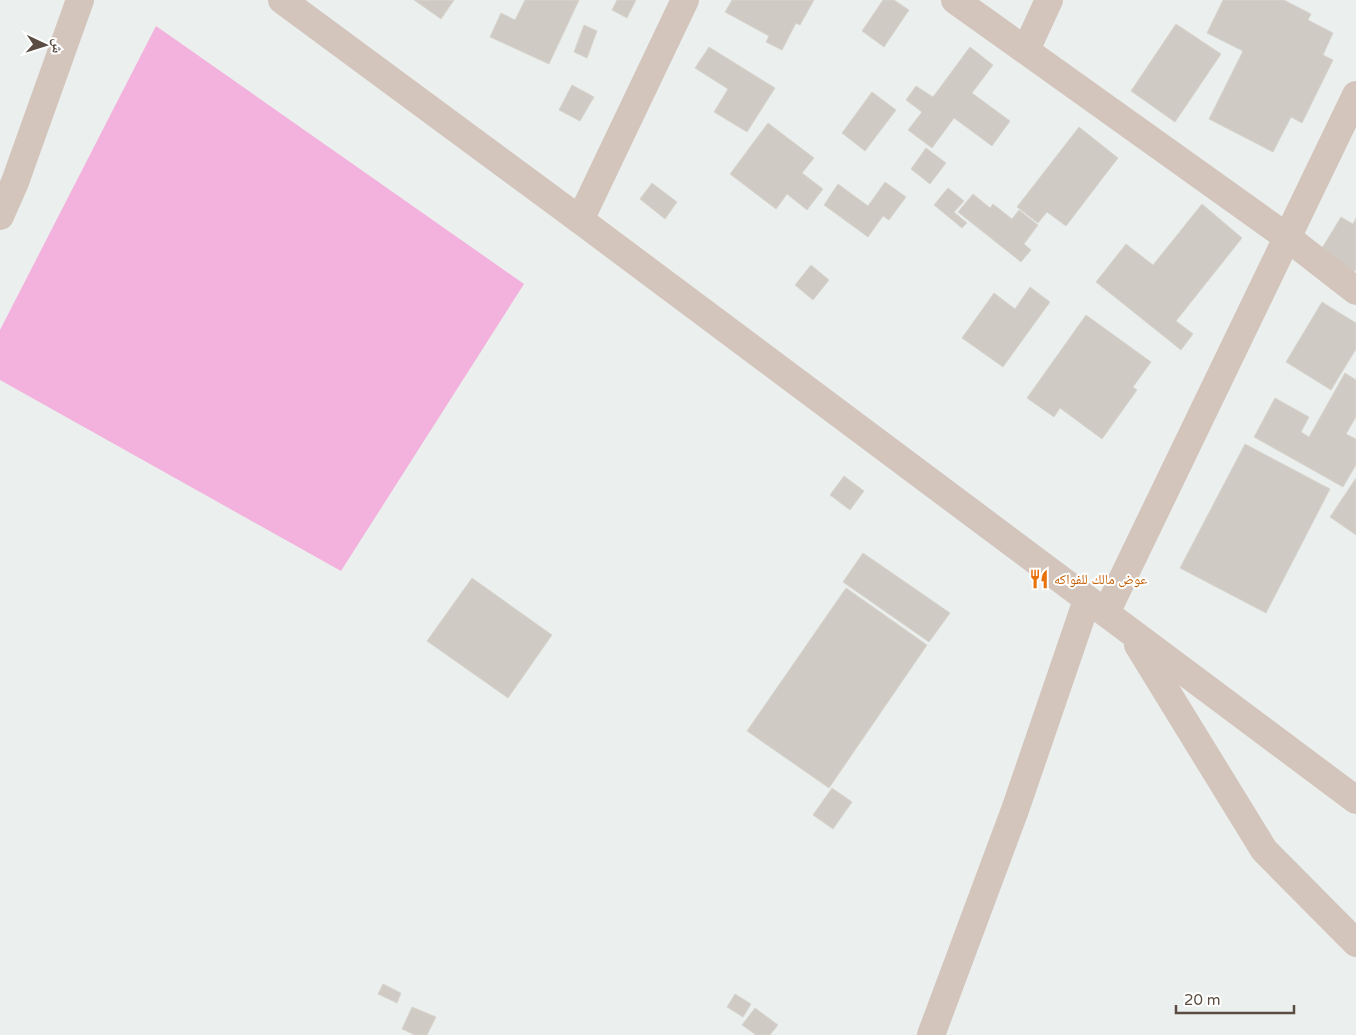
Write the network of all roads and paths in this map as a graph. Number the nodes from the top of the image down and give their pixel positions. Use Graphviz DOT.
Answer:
graph roads {
  1 [pos="80,0"];
  2 [pos="282,0"];
  3 [pos="685,0"];
  4 [pos="955,0"];
  5 [pos="1049,0"];
  6 [pos="1026,50"];
  7 [pos="1356,95"];
  8 [pos="0,216"];
  9 [pos="580,220"];
  10 [pos="1288,238"];
  11 [pos="1356,291"];
  12 [pos="1096,606"];
  13 [pos="1131,633"];
  14 [pos="1356,800"];
  15 [pos="1356,943"];
  16 [pos="931,1035"];
  1 -- 8 [label="street"];
  2 -- 9 [label="street"];
  3 -- 9 [label="street"];
  4 -- 6 [label="street"];
  5 -- 6 [label="street"];
  6 -- 10 [label="street"];
  7 -- 10 [label="street"];
  9 -- 12 [label="street"];
  10 -- 11 [label="street"];
  10 -- 12 [label="street"];
  12 -- 13 [label="street"];
  12 -- 16 [label="street"];
  13 -- 14 [label="street"];
  13 -- 15 [label="street"];
}
